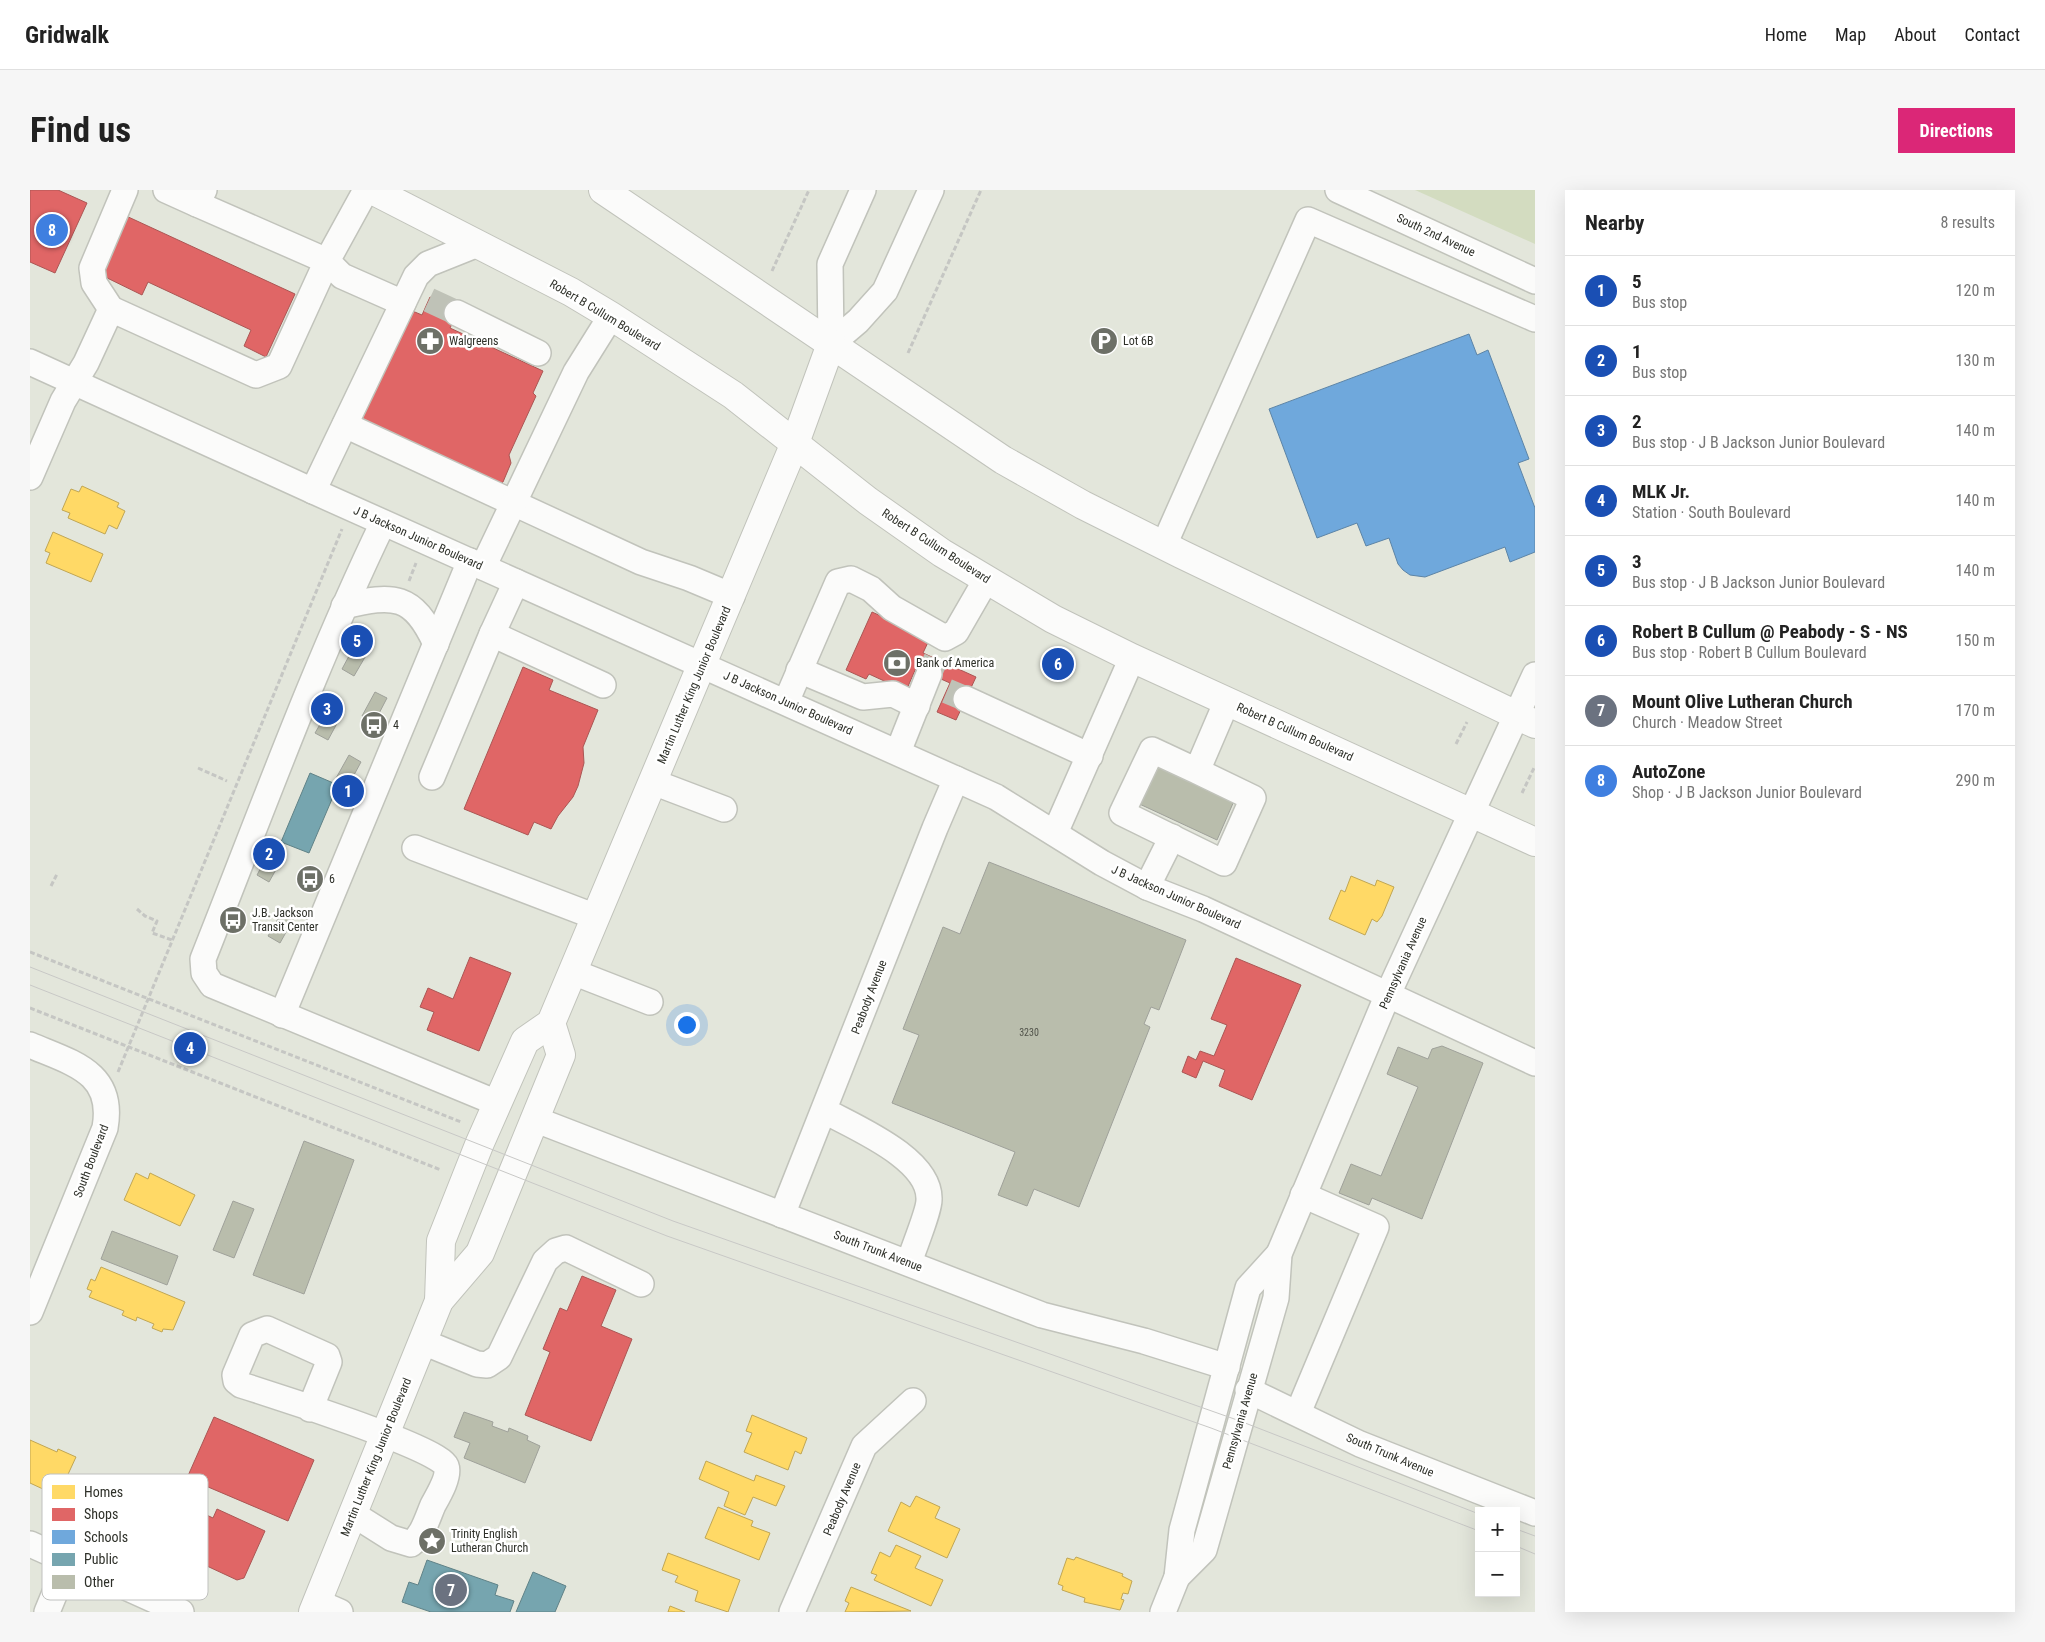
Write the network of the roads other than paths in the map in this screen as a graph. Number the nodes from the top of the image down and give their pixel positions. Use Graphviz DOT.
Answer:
graph roads {
  1 [pos="125,190"];
  2 [pos="166,190"];
  3 [pos="366,190"];
  4 [pos="372,190"];
  5 [pos="604,190"];
  6 [pos="863,190"];
  7 [pos="931,190"];
  8 [pos="1338,190"];
  9 [pos="201,197"];
  10 [pos="478,244"];
  11 [pos="327,261"];
  12 [pos="1535,281"];
  13 [pos="414,292"];
  14 [pos="111,309"];
  15 [pos="457,313"];
  16 [pos="611,316"];
  17 [pos="1535,319"];
  18 [pos="831,344"];
  19 [pos="538,353"];
  20 [pos="30,362"];
  21 [pos="73,382"];
  22 [pos="345,426"];
  23 [pos="795,443"];
  24 [pos="30,477"];
  25 [pos="313,491"];
  26 [pos="513,504"];
  27 [pos="383,523"];
  28 [pos="1164,546"];
  29 [pos="476,564"];
  30 [pos="986,580"];
  31 [pos="516,582"];
  32 [pos="732,596"];
  33 [pos="344,606"];
  34 [pos="492,634"];
  35 [pos="436,644"];
  36 [pos="1132,658"];
  37 [pos="702,666"];
  38 [pos="799,670"];
  39 [pos="941,674"];
  40 [pos="1535,675"];
  41 [pos="602,685"];
  42 [pos="1227,701"];
  43 [pos="786,702"];
  44 [pos="917,706"];
  45 [pos="1526,720"];
  46 [pos="898,752"];
  47 [pos="1090,756"];
  48 [pos="1197,771"];
  49 [pos="432,777"];
  50 [pos="956,779"];
  51 [pos="654,782"];
  52 [pos="724,809"];
  53 [pos="1472,812"];
  54 [pos="1055,834"];
  55 [pos="1172,838"];
  56 [pos="1535,842"];
  57 [pos="415,848"];
  58 [pos="1147,887"];
  59 [pos="596,917"];
  60 [pos="573,972"];
  61 [pos="1388,994"];
  62 [pos="650,1002"];
  63 [pos="282,1015"];
  64 [pos="551,1023"];
  65 [pos="30,1045"];
  66 [pos="1535,1063"];
  67 [pos="497,1103"];
  68 [pos="825,1111"];
  69 [pos="534,1118"];
  70 [pos="1303,1195"];
  71 [pos="782,1215"];
  72 [pos="1279,1254"];
  73 [pos="909,1263"];
  74 [pos="641,1284"];
  75 [pos="439,1301"];
  76 [pos="30,1312"];
  77 [pos="423,1342"];
  78 [pos="1226,1366"];
  79 [pos="1248,1390"];
  80 [pos="912,1401"];
  81 [pos="310,1408"];
  82 [pos="1298,1413"];
  83 [pos="386,1436"];
  84 [pos="1535,1513"];
  85 [pos="353,1514"];
  86 [pos="30,1544"];
  87 [pos="42,1549"];
  88 [pos="1177,1577"];
  89 [pos="52,1600"];
  90 [pos="150,1600"];
  91 [pos="323,1609"];
  92 [pos="171,1610"];
  93 [pos="47,1612"];
  94 [pos="792,1612"];
  95 [pos="1163,1612"];
  1 -- 14 [label="street"];
  2 -- 9 [label="street"];
  3 -- 11 [label="street"];
  4 -- 10 [label="main road, Robert B Cullum Boulevard"];
  5 -- 18 [label="main road"];
  6 -- 18 [label="street, Martin Luther King Junior Boulevard"];
  7 -- 18 [label="street, Martin Luther King Junior Boulevard"];
  8 -- 12 [label="street, South 2nd Avenue"];
  9 -- 11 [label="street"];
  10 -- 13 [label="street"];
  10 -- 16 [label="main road, Robert B Cullum Boulevard"];
  11 -- 13 [label="street"];
  11 -- 14 [label="street"];
  13 -- 22 [label="street"];
  14 -- 21 [label="street"];
  15 -- 19 [label="street"];
  16 -- 23 [label="main road, Robert B Cullum Boulevard"];
  16 -- 26 [label="street"];
  17 -- 28 [label="street"];
  18 -- 23 [label="main road, Martin Luther King Junior Boulevard"];
  18 -- 28 [label="main road"];
  20 -- 21 [label="street, J B Jackson Junior Boulevard"];
  21 -- 24 [label="street"];
  21 -- 25 [label="street, J B Jackson Junior Boulevard"];
  22 -- 25 [label="street"];
  22 -- 26 [label="street"];
  23 -- 30 [label="main road, Robert B Cullum Boulevard"];
  23 -- 32 [label="main road, Martin Luther King Junior Boulevard"];
  25 -- 27 [label="street, J B Jackson Junior Boulevard"];
  26 -- 29 [label="street"];
  26 -- 32 [label="street"];
  27 -- 29 [label="street, J B Jackson Junior Boulevard"];
  27 -- 33 [label="street"];
  28 -- 45 [label="main road"];
  29 -- 31 [label="street, J B Jackson Junior Boulevard"];
  29 -- 35 [label="street"];
  30 -- 36 [label="main road, Robert B Cullum Boulevard"];
  30 -- 39 [label="street"];
  31 -- 34 [label="street"];
  31 -- 37 [label="street, J B Jackson Junior Boulevard"];
  32 -- 37 [label="main road, Martin Luther King Junior Boulevard"];
  33 -- 35 [label="street"];
  33 -- 63 [label="street"];
  34 -- 41 [label="street"];
  34 -- 49 [label="street"];
  35 -- 63 [label="street"];
  36 -- 42 [label="main road, Robert B Cullum Boulevard"];
  36 -- 47 [label="street"];
  37 -- 43 [label="street, J B Jackson Junior Boulevard"];
  37 -- 51 [label="main road, Martin Luther King Junior Boulevard"];
  38 -- 39 [label="street"];
  38 -- 43 [label="street"];
  38 -- 44 [label="street"];
  39 -- 44 [label="street"];
  39 -- 47 [label="street"];
  40 -- 45 [label="street, Pennsylvania Avenue"];
  42 -- 48 [label="street"];
  42 -- 53 [label="main road, Robert B Cullum Boulevard"];
  43 -- 46 [label="street, J B Jackson Junior Boulevard"];
  44 -- 46 [label="street"];
  45 -- 53 [label="street, Pennsylvania Avenue"];
  46 -- 50 [label="street, J B Jackson Junior Boulevard"];
  47 -- 54 [label="street"];
  48 -- 55 [label="street"];
  48 -- 55 [label="street"];
  50 -- 54 [label="street, J B Jackson Junior Boulevard"];
  50 -- 68 [label="street, Peabody Avenue"];
  51 -- 52 [label="street"];
  51 -- 59 [label="main road, Martin Luther King Junior Boulevard"];
  53 -- 56 [label="main road, Robert B Cullum Boulevard"];
  53 -- 61 [label="street, Pennsylvania Avenue"];
  54 -- 58 [label="street, J B Jackson Junior Boulevard"];
  55 -- 58 [label="street"];
  57 -- 59 [label="street"];
  58 -- 61 [label="street, J B Jackson Junior Boulevard"];
  59 -- 60 [label="main road, Martin Luther King Junior Boulevard"];
  60 -- 62 [label="street"];
  60 -- 64 [label="main road, Martin Luther King Junior Boulevard"];
  61 -- 66 [label="street, J B Jackson Junior Boulevard"];
  61 -- 70 [label="street, Pennsylvania Avenue"];
  63 -- 67 [label="street"];
  64 -- 67 [label="main road, Martin Luther King Junior Boulevard"];
  64 -- 69 [label="main road, Martin Luther King Junior Boulevard"];
  65 -- 76 [label="street, South Boulevard"];
  67 -- 75 [label="main road, Martin Luther King Junior Boulevard"];
  68 -- 71 [label="street, Peabody Avenue"];
  68 -- 73 [label="street"];
  69 -- 71 [label="street, South Trunk Avenue"];
  69 -- 75 [label="main road, Martin Luther King Junior Boulevard"];
  70 -- 72 [label="street, Pennsylvania Avenue"];
  70 -- 82 [label="street"];
  71 -- 73 [label="street, South Trunk Avenue"];
  72 -- 78 [label="street, Pennsylvania Avenue"];
  72 -- 79 [label="street, Pennsylvania Avenue"];
  73 -- 78 [label="street, South Trunk Avenue"];
  74 -- 77 [label="street"];
  75 -- 77 [label="main road, Martin Luther King Junior Boulevard"];
  77 -- 83 [label="main road, Martin Luther King Junior Boulevard"];
  78 -- 88 [label="street, Pennsylvania Avenue"];
  79 -- 82 [label="street, South Trunk Avenue"];
  79 -- 88 [label="street, Pennsylvania Avenue"];
  80 -- 94 [label="street, Peabody Avenue"];
  81 -- 83 [label="street"];
  82 -- 84 [label="street, South Trunk Avenue"];
  83 -- 85 [label="main road, Martin Luther King Junior Boulevard"];
  83 -- 85 [label="street"];
  85 -- 91 [label="main road, Martin Luther King Junior Boulevard"];
  86 -- 87 [label="street"];
  88 -- 95 [label="street, Pennsylvania Avenue"];
  89 -- 93 [label="street"];
  90 -- 92 [label="street"];
}
